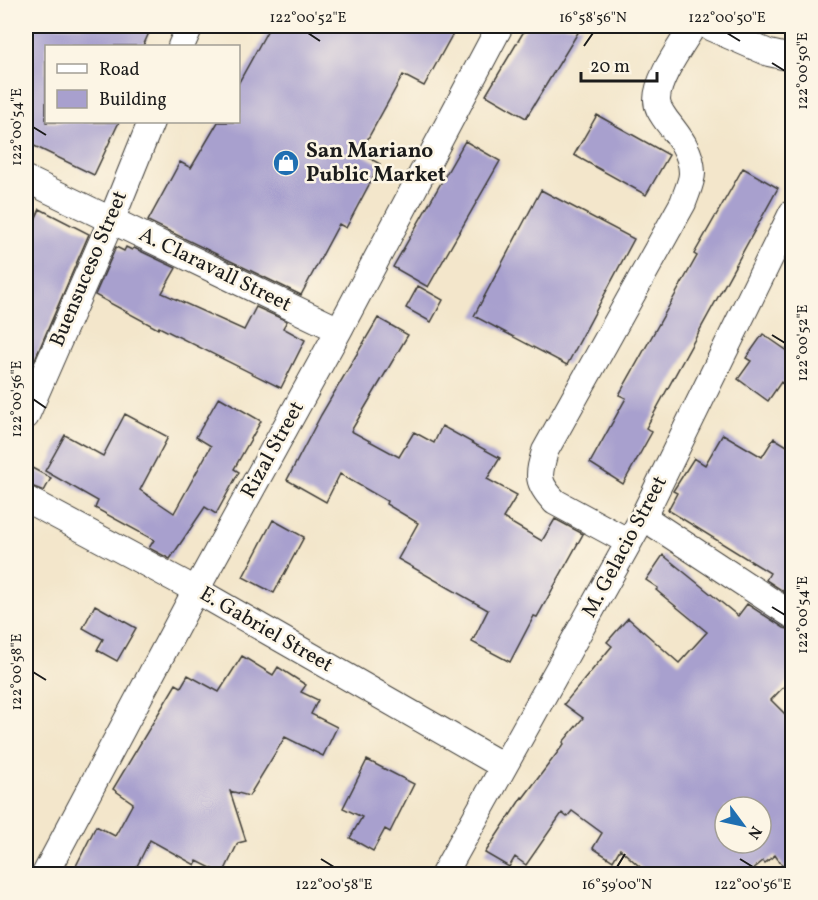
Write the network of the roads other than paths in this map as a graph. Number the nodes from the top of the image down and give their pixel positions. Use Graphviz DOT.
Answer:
graph roads {
  1 [pos="190,26"];
  2 [pos="500,26"];
  3 [pos="693,26"];
  4 [pos="707,26"];
  5 [pos="181,45"];
  6 [pos="792,58"];
  7 [pos="151,123"];
  8 [pos="26,179"];
  9 [pos="792,213"];
  10 [pos="111,221"];
  11 [pos="339,330"];
  12 [pos="26,416"];
  13 [pos="26,499"];
  14 [pos="643,517"];
  15 [pos="629,542"];
  16 [pos="196,590"];
  17 [pos="792,615"];
  18 [pos="503,766"];
  19 [pos="45,874"];
  20 [pos="444,874"];
  1 -- 5 [label="street"];
  2 -- 11 [label="street, Rizal Street"];
  3 -- 15 [label="street"];
  4 -- 6 [label="street"];
  7 -- 10 [label="street, Buensuceso Street"];
  8 -- 10 [label="street, A. Claravall Street"];
  9 -- 14 [label="street, M. Gelacio Street"];
  10 -- 11 [label="street, A. Claravall Street"];
  10 -- 12 [label="street, Buensuceso Street"];
  11 -- 16 [label="street, Rizal Street"];
  13 -- 16 [label="street, E. Gabriel Street"];
  14 -- 15 [label="street, M. Gelacio Street"];
  14 -- 17 [label="street"];
  15 -- 18 [label="street, M. Gelacio Street"];
  16 -- 18 [label="street, E. Gabriel Street"];
  16 -- 19 [label="street, Rizal Street"];
  18 -- 20 [label="street, M. Gelacio Street"];
}
